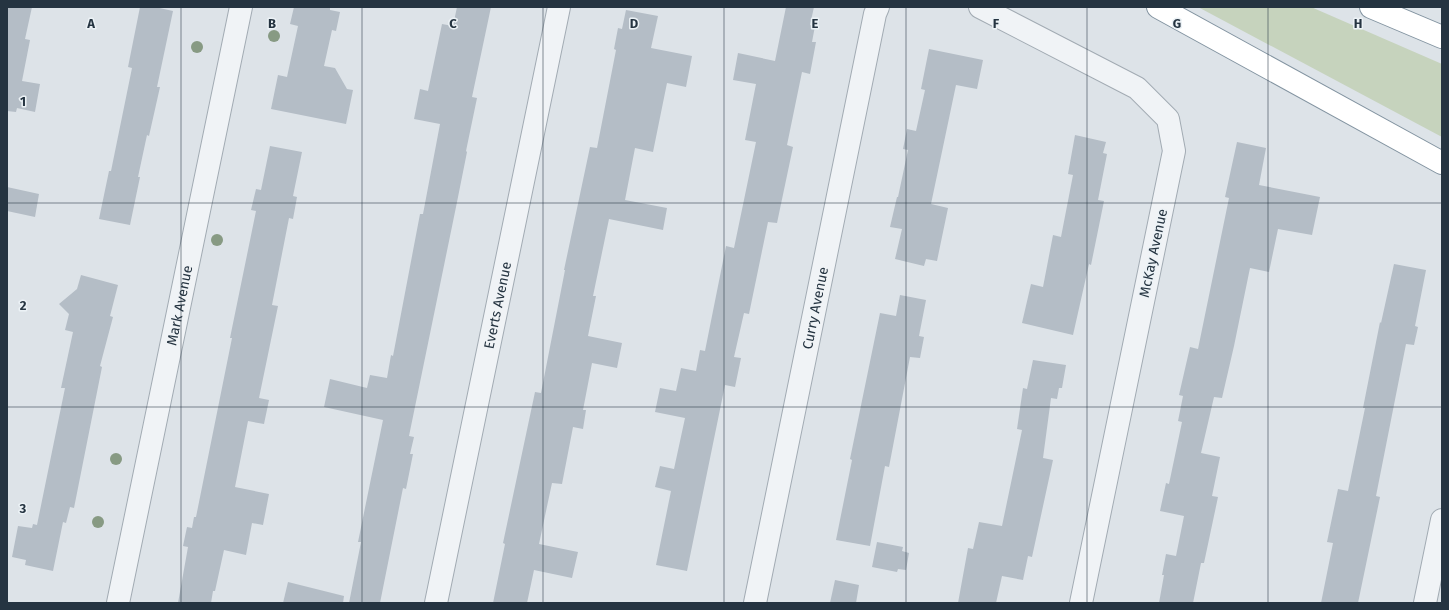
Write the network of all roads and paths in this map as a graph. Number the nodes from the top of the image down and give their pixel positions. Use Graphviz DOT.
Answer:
graph roads {
  1 [pos="240,7"];
  2 [pos="559,7"];
  3 [pos="980,7"];
  4 [pos="1158,7"];
  5 [pos="1371,7"];
  6 [pos="876,10"];
  7 [pos="1442,37"];
  8 [pos="1442,163"];
  9 [pos="1442,520"];
  10 [pos="118,603"];
  11 [pos="436,603"];
  12 [pos="755,603"];
  13 [pos="1081,603"];
  14 [pos="1425,603"];
  1 -- 10 [label="street, Mark Avenue"];
  2 -- 11 [label="street, Everts Avenue"];
  3 -- 13 [label="street, McKay Avenue"];
  4 -- 8 [label="highway"];
  5 -- 7 [label="highway"];
  6 -- 12 [label="street, Curry Avenue"];
  9 -- 14 [label="street"];
}
